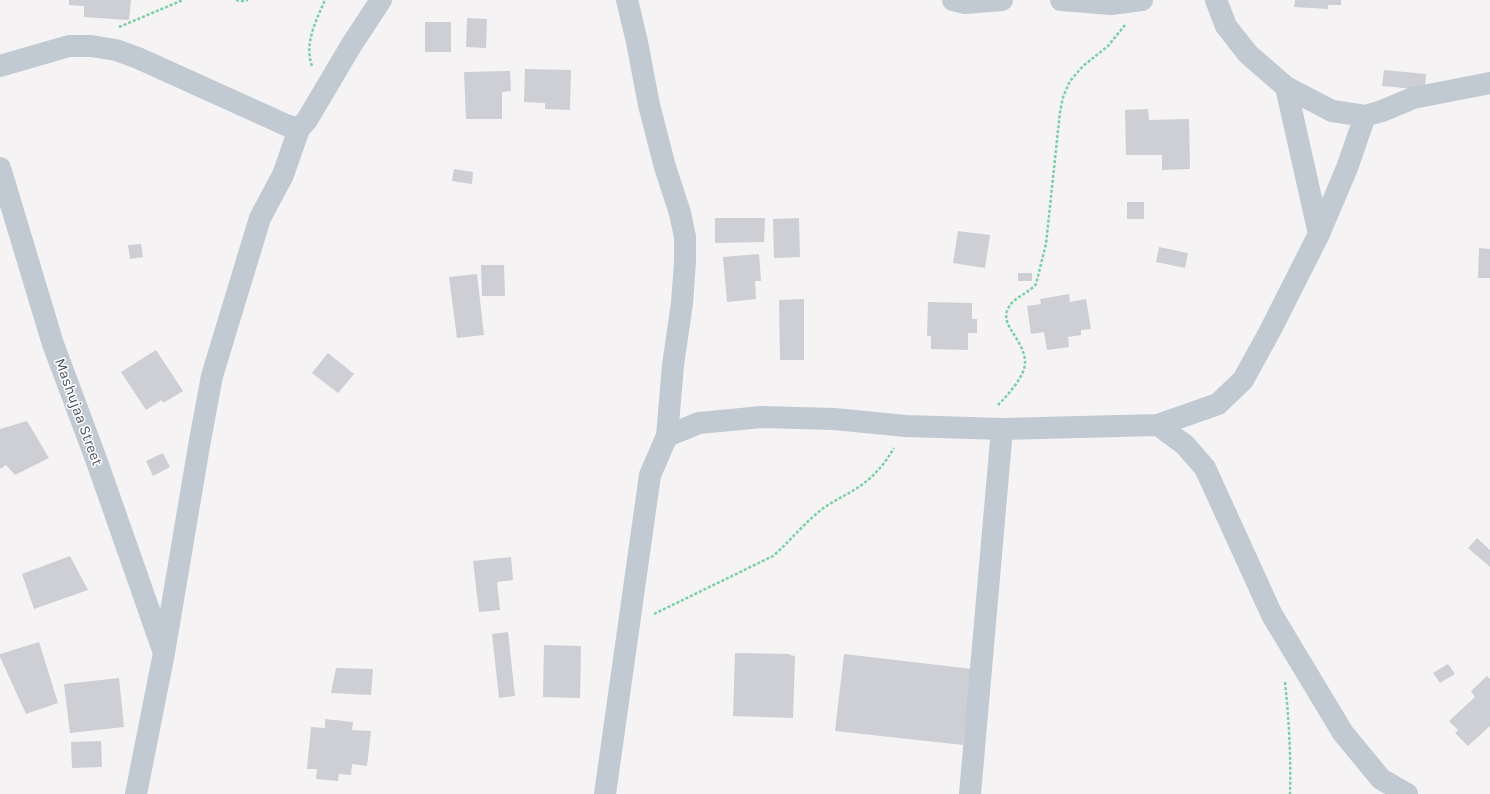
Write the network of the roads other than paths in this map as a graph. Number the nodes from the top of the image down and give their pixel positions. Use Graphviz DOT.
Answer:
graph roads {
  1 [pos="381,0"];
  2 [pos="627,0"];
  3 [pos="953,0"];
  4 [pos="1002,0"];
  5 [pos="1061,0"];
  6 [pos="1142,0"];
  7 [pos="1216,0"];
  8 [pos="0,66"];
  9 [pos="1490,83"];
  10 [pos="1286,87"];
  11 [pos="1365,116"];
  12 [pos="299,129"];
  13 [pos="0,168"];
  14 [pos="1319,234"];
  15 [pos="1158,425"];
  16 [pos="1002,429"];
  17 [pos="667,436"];
  18 [pos="164,653"];
  19 [pos="136,794"];
  20 [pos="605,794"];
  21 [pos="970,794"];
  22 [pos="1407,794"];
  1 -- 12 [label="street"];
  2 -- 17 [label="street"];
  3 -- 4 [label="street"];
  5 -- 6 [label="street"];
  7 -- 10 [label="street"];
  8 -- 12 [label="street"];
  9 -- 11 [label="street"];
  10 -- 11 [label="street"];
  10 -- 14 [label="street"];
  11 -- 14 [label="street"];
  12 -- 18 [label="street"];
  13 -- 18 [label="street, Mashujaa Street"];
  14 -- 15 [label="street"];
  15 -- 16 [label="street"];
  15 -- 22 [label="street"];
  16 -- 17 [label="street"];
  16 -- 21 [label="street"];
  17 -- 20 [label="street"];
  18 -- 19 [label="street"];
}
